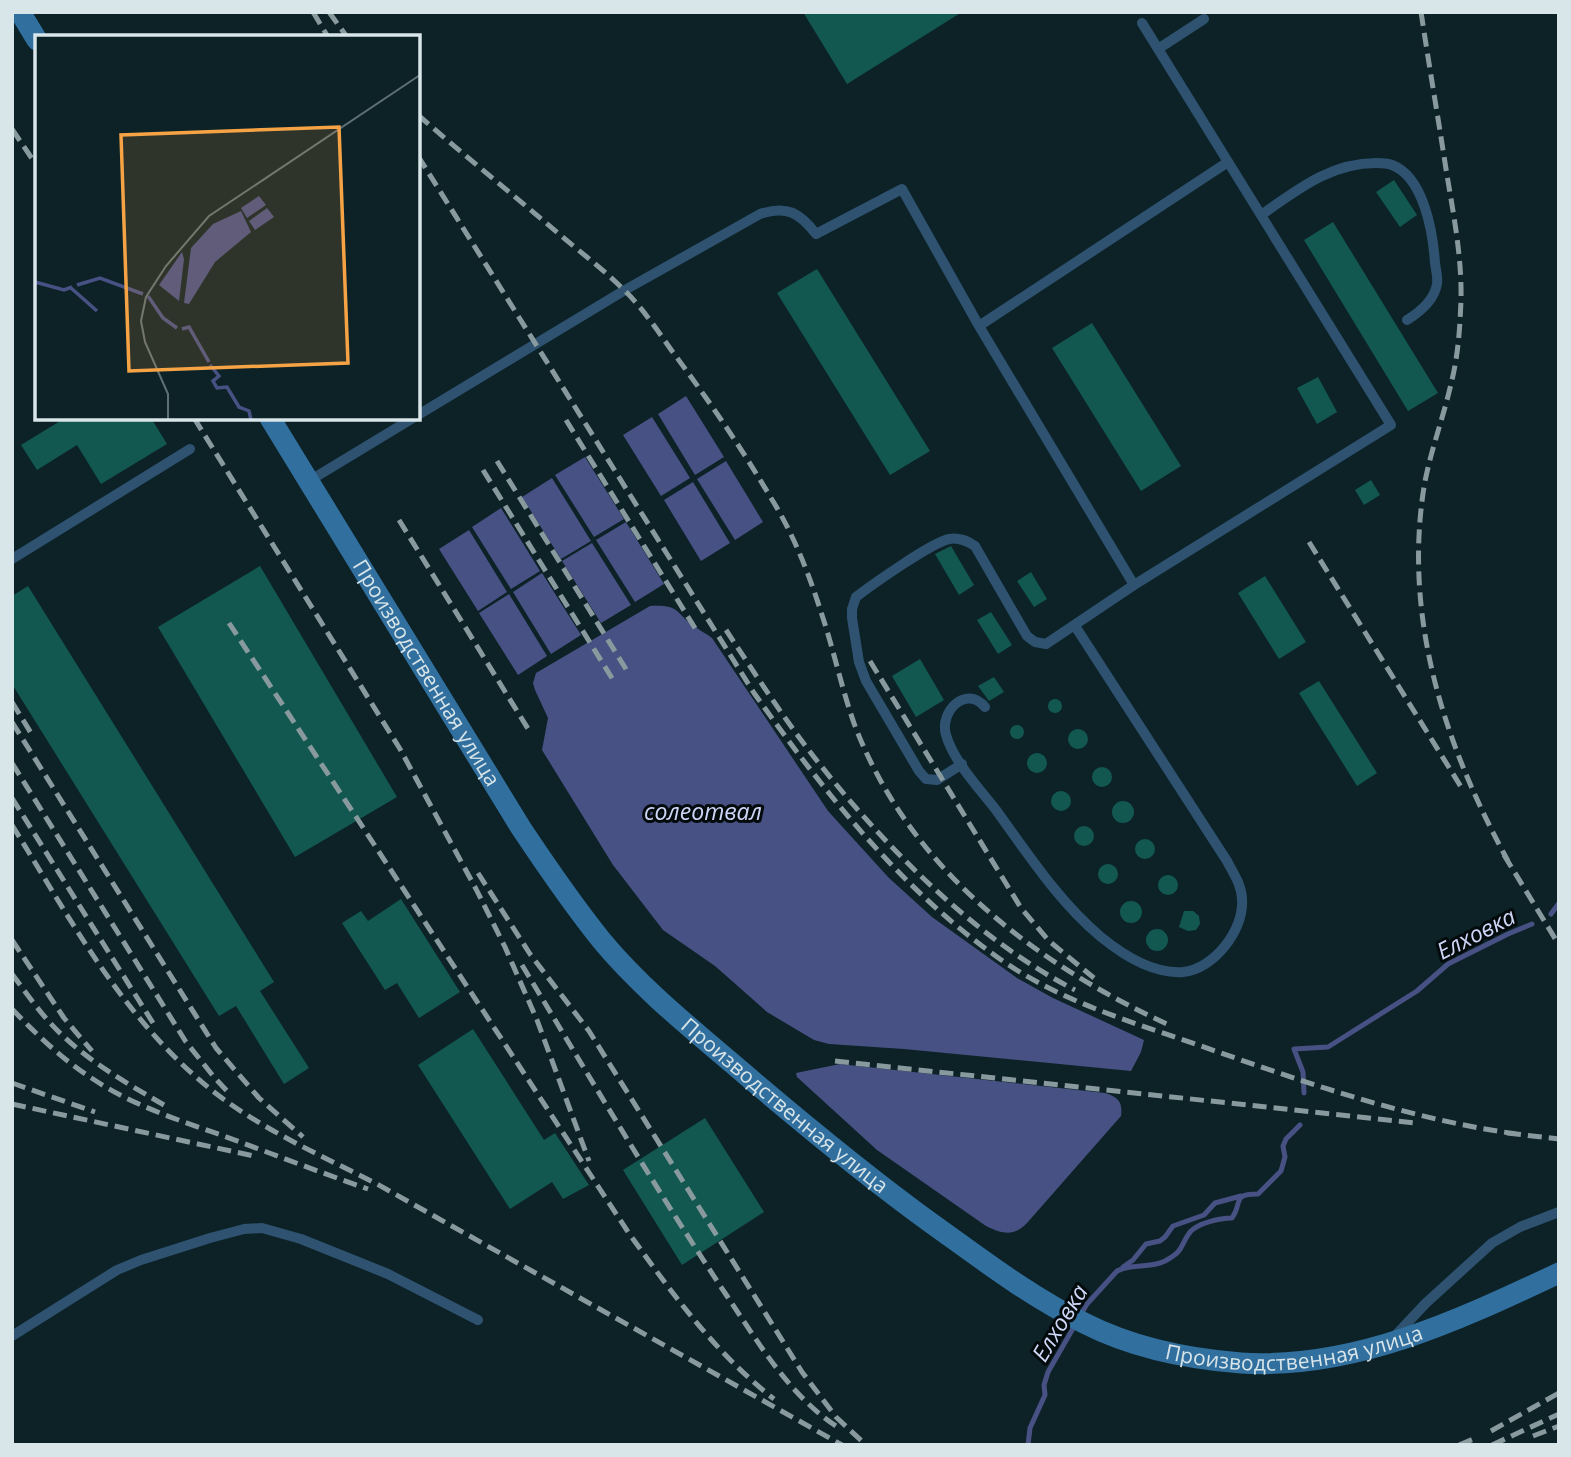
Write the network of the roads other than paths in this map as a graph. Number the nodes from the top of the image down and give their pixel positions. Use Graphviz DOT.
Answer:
graph roads {
  1 [pos="20,12"];
  2 [pos="1204,19"];
  3 [pos="1142,23"];
  4 [pos="35,37"];
  5 [pos="1158,49"];
  6 [pos="1228,162"];
  7 [pos="1261,215"];
  8 [pos="1407,320"];
  9 [pos="979,326"];
  10 [pos="420,414"];
  11 [pos="271,420"];
  12 [pos="410,420"];
  13 [pos="190,449"];
  14 [pos="308,481"];
  15 [pos="12,559"];
  16 [pos="1134,585"];
  17 [pos="1074,626"];
  18 [pos="985,707"];
  19 [pos="961,764"];
  20 [pos="1559,1212"];
  21 [pos="1559,1273"];
  22 [pos="478,1320"];
  23 [pos="12,1336"];
  24 [pos="1387,1345"];
  1 -- 4 [label="main road"];
  2 -- 5 [label="lane"];
  3 -- 5 [label="lane"];
  5 -- 6 [label="lane"];
  6 -- 7 [label="lane"];
  6 -- 9 [label="lane"];
  7 -- 8 [label="lane"];
  7 -- 16 [label="lane"];
  9 -- 10 [label="lane"];
  9 -- 16 [label="lane"];
  11 -- 14 [label="main road, Производственная улица"];
  12 -- 14 [label="lane"];
  13 -- 15 [label="lane"];
  14 -- 24 [label="main road, Производственная улица"];
  16 -- 17 [label="lane"];
  17 -- 19 [label="lane"];
  17 -- 19 [label="lane"];
  18 -- 19 [label="lane"];
  20 -- 24 [label="lane"];
  21 -- 24 [label="main road, Производственная улица"];
  22 -- 23 [label="lane"];
}
